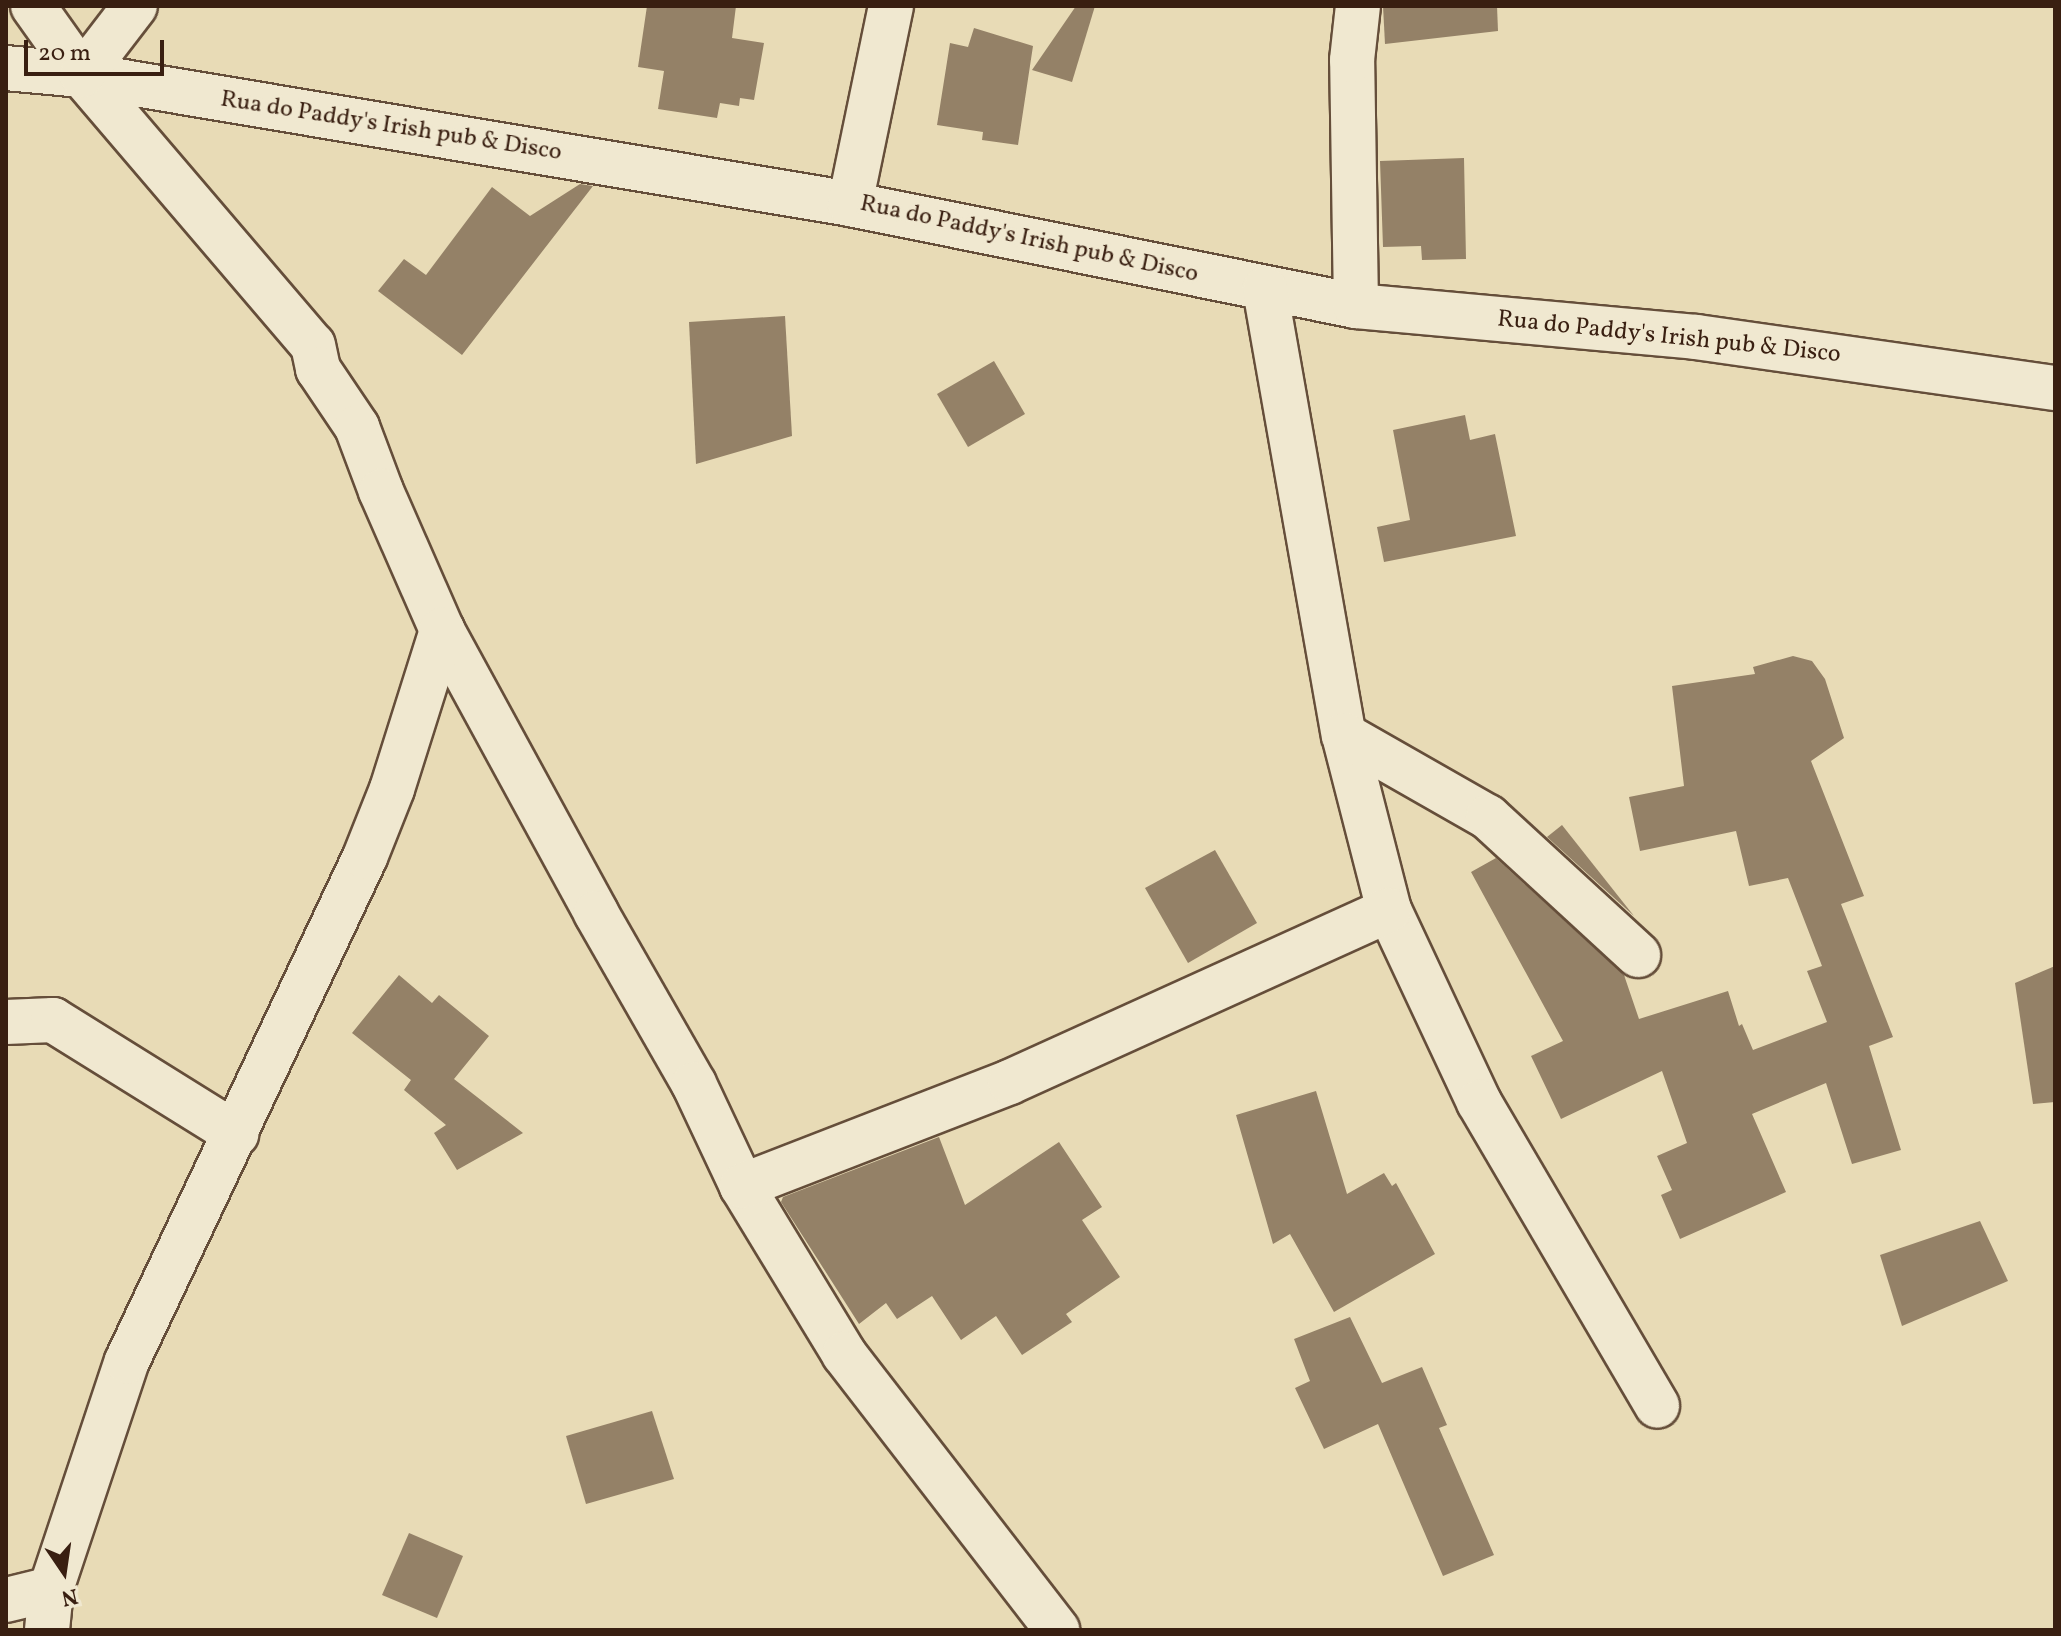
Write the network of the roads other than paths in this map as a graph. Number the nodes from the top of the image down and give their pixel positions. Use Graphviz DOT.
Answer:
graph roads {
  1 [pos="33,6"];
  2 [pos="135,6"];
  3 [pos="891,6"];
  4 [pos="1358,6"];
  5 [pos="6,68"];
  6 [pos="82,75"];
  7 [pos="850,204"];
  8 [pos="1265,289"];
  9 [pos="1356,306"];
  10 [pos="2055,388"];
  11 [pos="442,630"];
  12 [pos="1344,735"];
  13 [pos="1389,910"];
  14 [pos="1638,955"];
  15 [pos="6,1022"];
  16 [pos="236,1134"];
  17 [pos="742,1186"];
  18 [pos="1657,1406"];
  19 [pos="6,1600"];
  20 [pos="49,1609"];
  21 [pos="1057,1630"];
  1 -- 6 [label="street"];
  2 -- 6 [label="street"];
  3 -- 7 [label="street"];
  4 -- 9 [label="street"];
  5 -- 6 [label="street, Rua do Paddy's Irish pub & Disco"];
  6 -- 7 [label="street, Rua do Paddy's Irish pub & Disco"];
  6 -- 11 [label="street"];
  7 -- 8 [label="street, Rua do Paddy's Irish pub & Disco"];
  8 -- 9 [label="street, Rua do Paddy's Irish pub & Disco"];
  8 -- 12 [label="street"];
  9 -- 10 [label="street, Rua do Paddy's Irish pub & Disco"];
  11 -- 16 [label="street"];
  11 -- 17 [label="street"];
  12 -- 13 [label="street"];
  12 -- 14 [label="street"];
  13 -- 17 [label="street"];
  13 -- 18 [label="street"];
  15 -- 16 [label="street"];
  16 -- 20 [label="street"];
  17 -- 21 [label="street"];
  19 -- 20 [label="street"];
}
